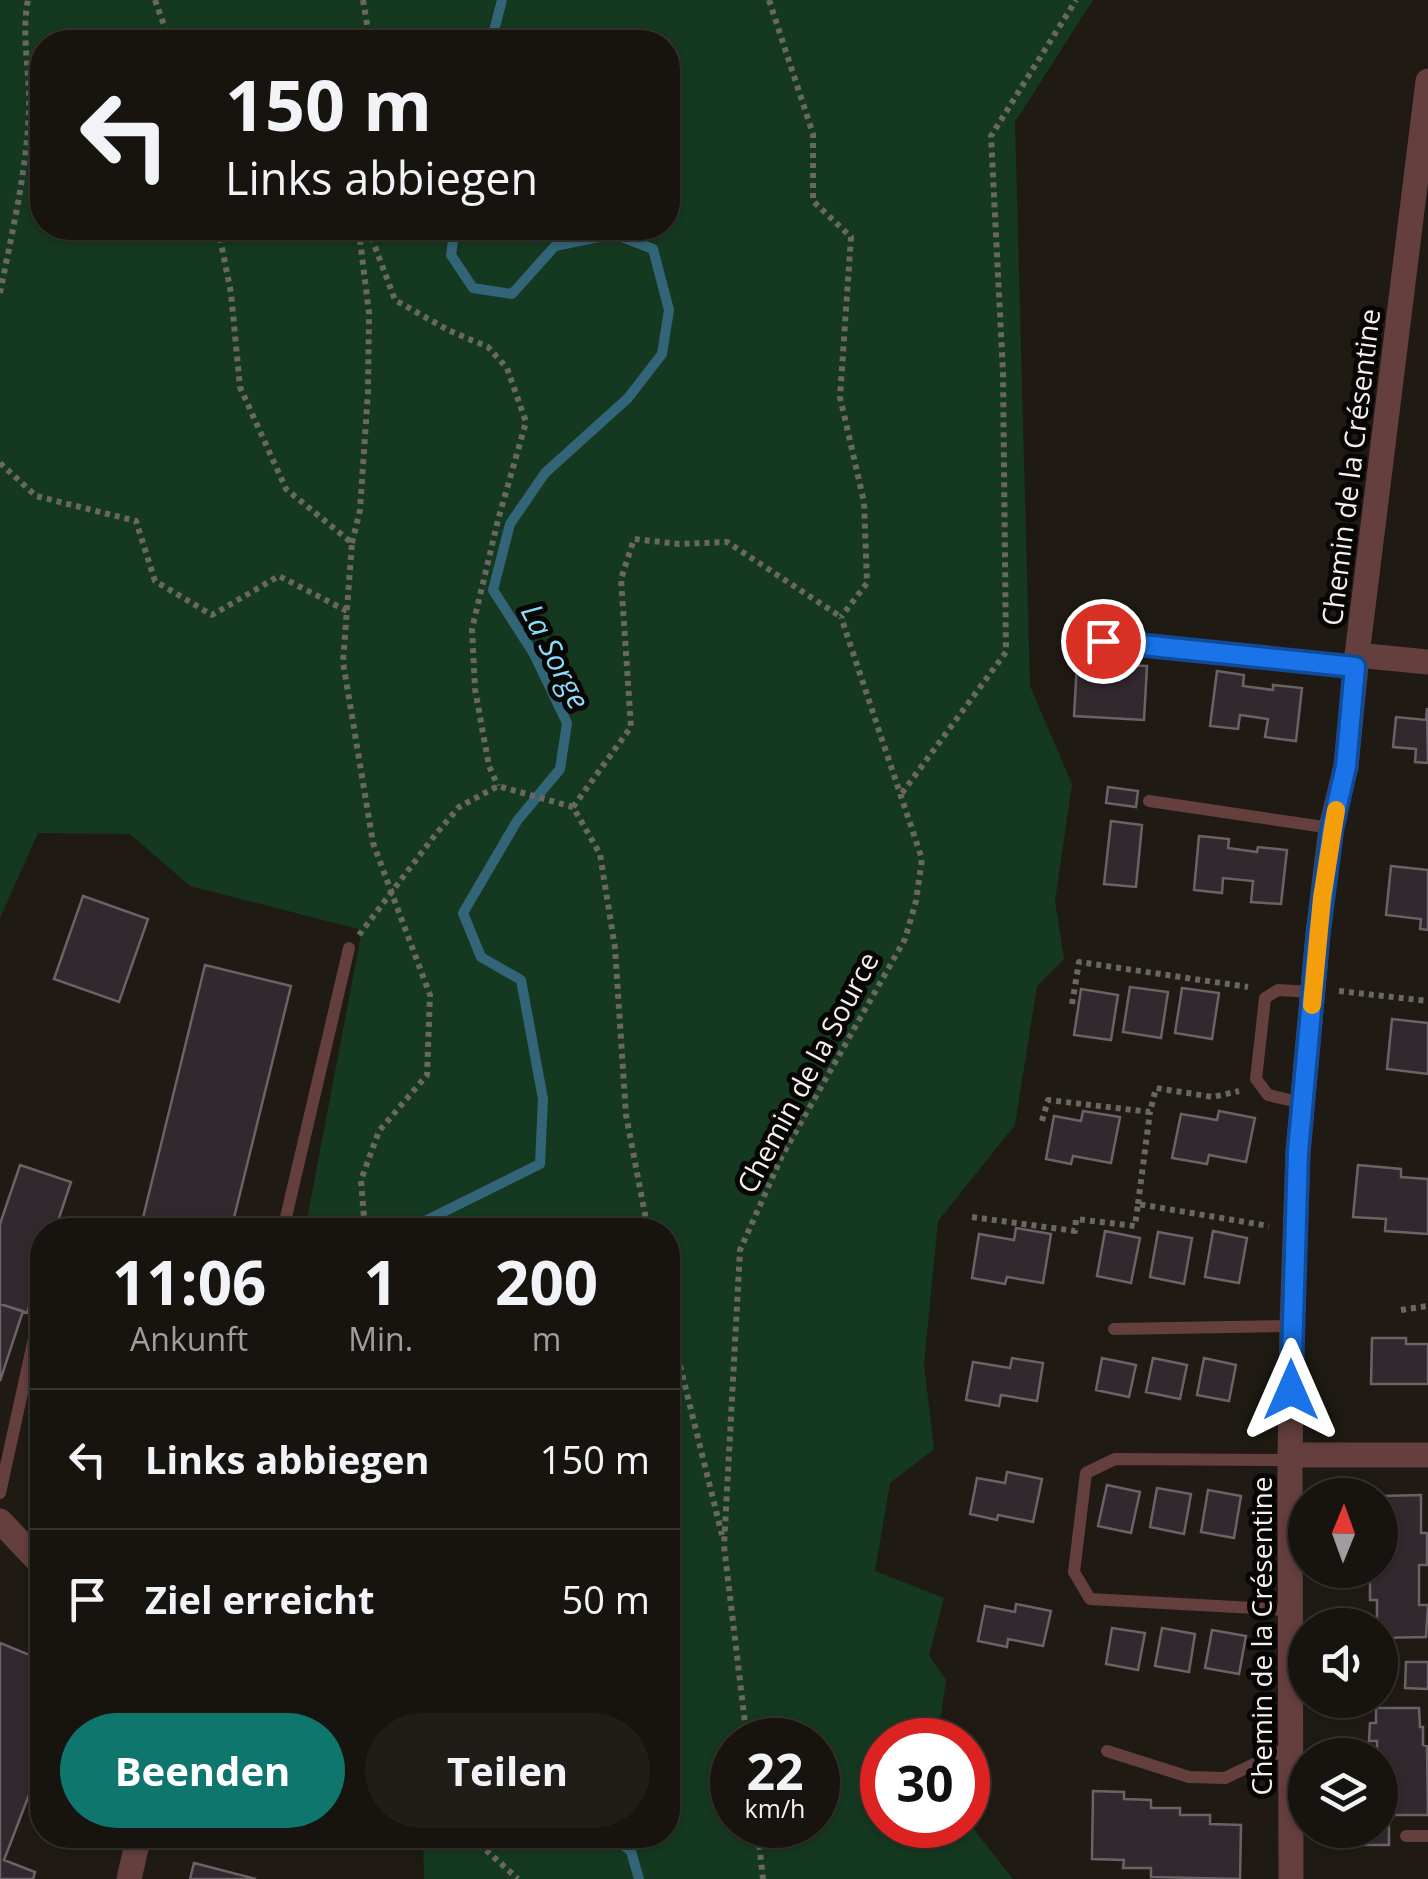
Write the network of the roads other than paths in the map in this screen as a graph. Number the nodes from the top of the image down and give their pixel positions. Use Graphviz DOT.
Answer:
graph roads {
  1 [pos="1428,81"];
  2 [pos="1103,641"];
  3 [pos="1356,661"];
  4 [pos="1428,662"];
  5 [pos="1150,801"];
  6 [pos="1332,828"];
  7 [pos="350,948"];
  8 [pos="1313,990"];
  9 [pos="1302,1104"];
  10 [pos="286,1218"];
  11 [pos="1292,1326"];
  12 [pos="1114,1329"];
  13 [pos="30,1356"];
  14 [pos="1428,1455"];
  15 [pos="1291,1457"];
  16 [pos="0,1492"];
  17 [pos="0,1521"];
  18 [pos="30,1552"];
  19 [pos="1290,1608"];
  20 [pos="1288,1610"];
  21 [pos="1288,1748"];
  22 [pos="1107,1751"];
  23 [pos="1406,1836"];
  24 [pos="1428,1836"];
  25 [pos="137,1848"];
  26 [pos="1291,1848"];
  27 [pos="130,1879"];
  28 [pos="1291,1879"];
  1 -- 3 [label="street, Chemin de la Crésentine"];
  2 -- 3 [label="lane"];
  3 -- 4 [label="street"];
  3 -- 6 [label="street, Chemin de la Crésentine"];
  5 -- 6 [label="lane"];
  6 -- 8 [label="street, Chemin de la Crésentine"];
  7 -- 10 [label="lane"];
  8 -- 9 [label="street, Chemin de la Crésentine"];
  8 -- 9 [label="lane"];
  9 -- 11 [label="street, Chemin de la Crésentine"];
  11 -- 12 [label="lane"];
  11 -- 15 [label="street, Chemin de la Crésentine"];
  13 -- 16 [label="lane"];
  14 -- 15 [label="street"];
  15 -- 19 [label="street, Chemin de la Crésentine"];
  15 -- 20 [label="lane"];
  17 -- 18 [label="street"];
  21 -- 22 [label="lane"];
  23 -- 24 [label="lane"];
  25 -- 27 [label="street"];
  26 -- 28 [label="street, Chemin de la Crésentine"];
}
